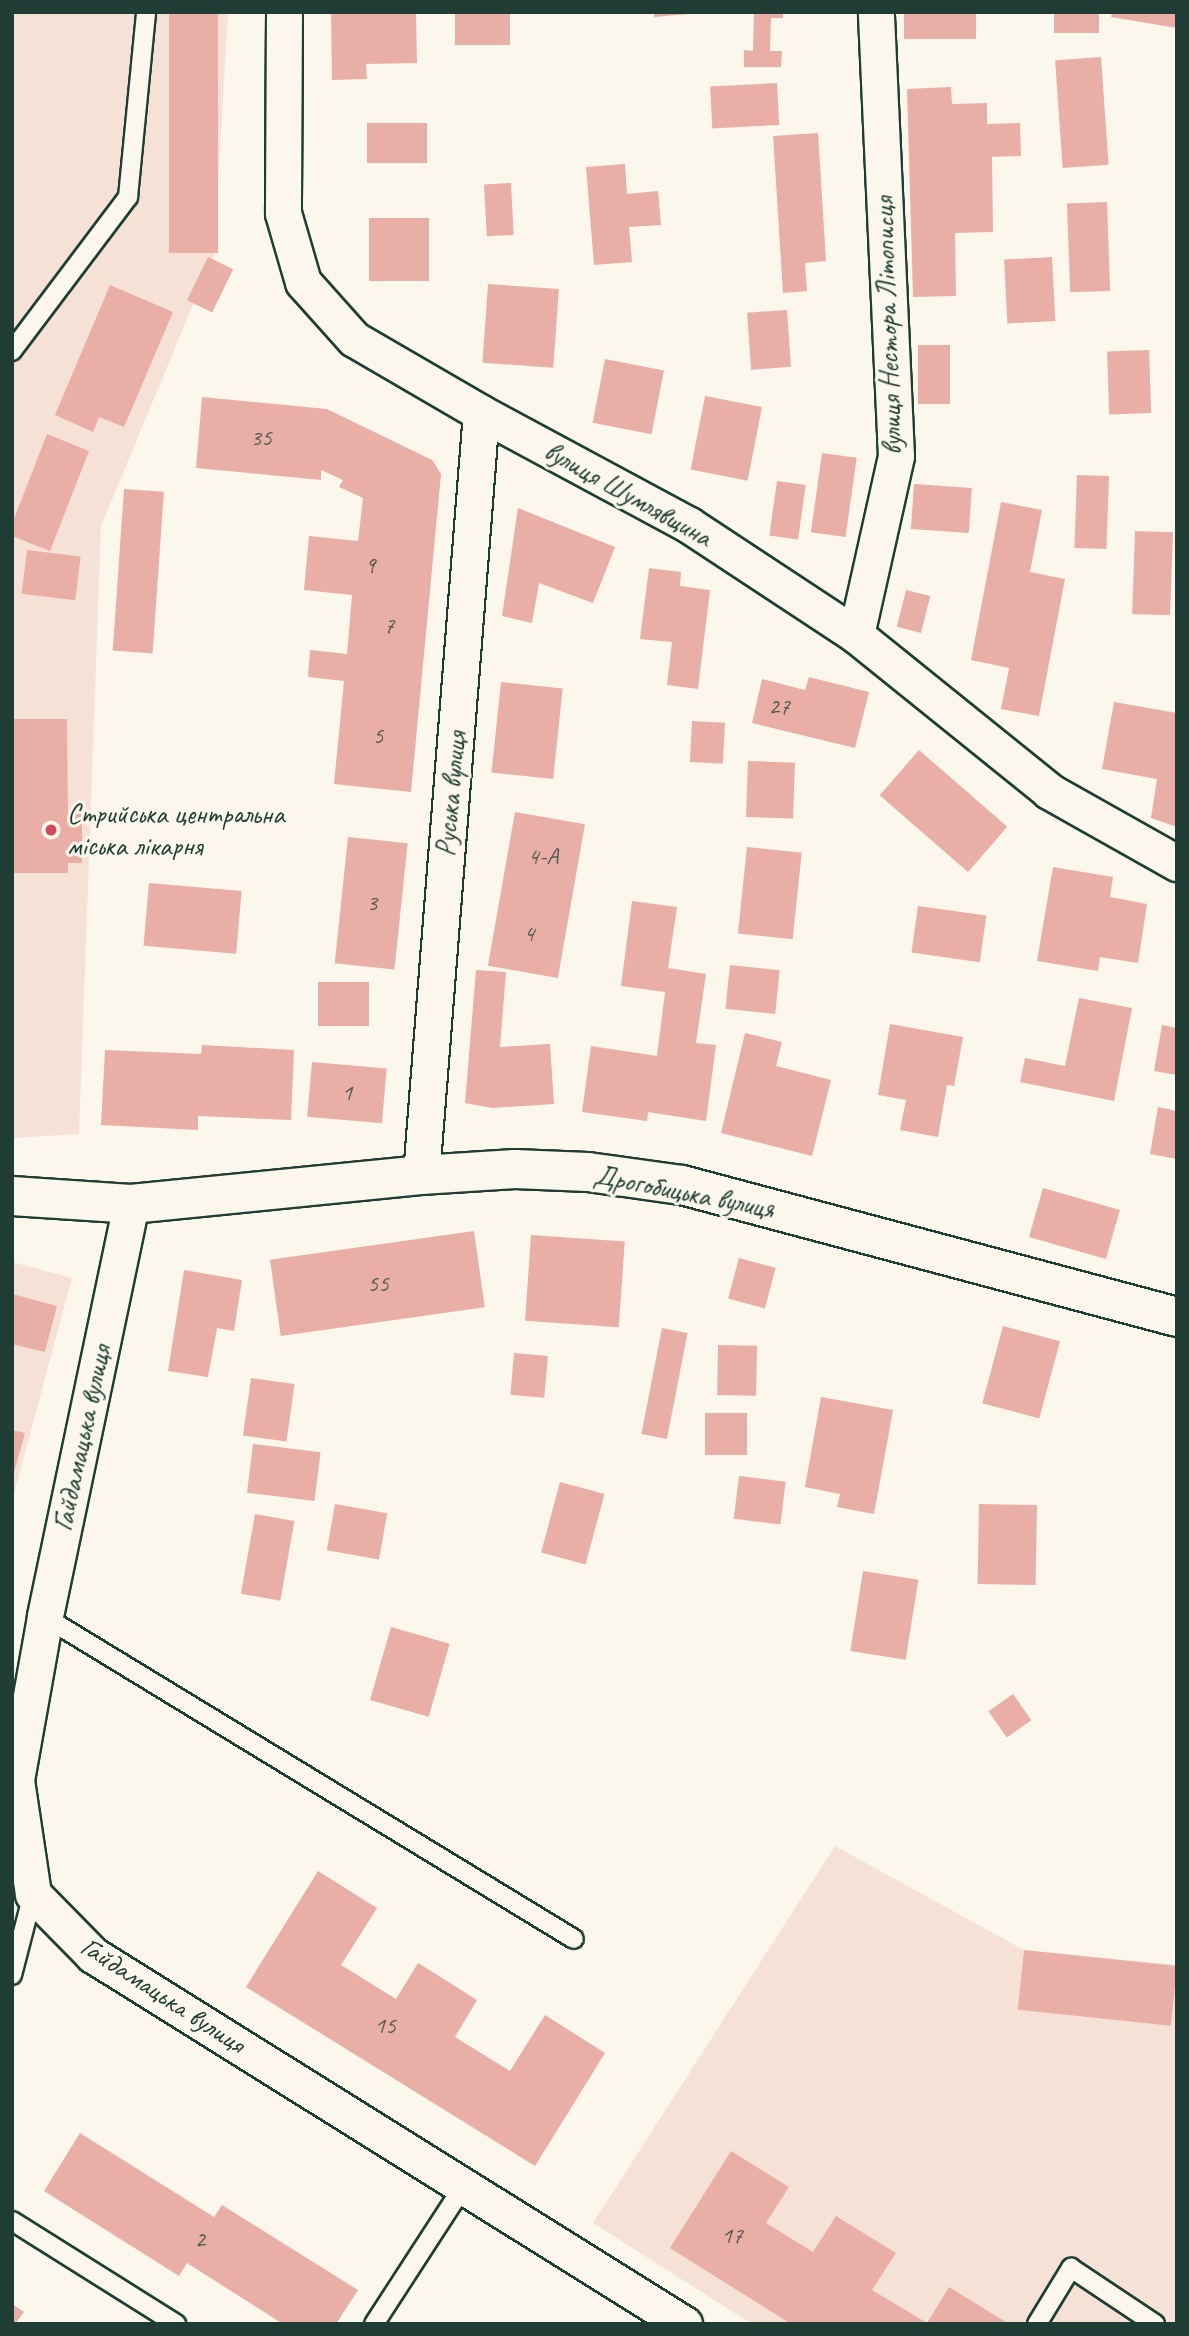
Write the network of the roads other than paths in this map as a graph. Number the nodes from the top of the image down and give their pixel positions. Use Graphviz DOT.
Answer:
graph roads {
  1 [pos="146,12"];
  2 [pos="284,12"];
  3 [pos="876,12"];
  4 [pos="12,351"];
  5 [pos="481,413"];
  6 [pos="856,635"];
  7 [pos="1177,863"];
  8 [pos="421,1175"];
  9 [pos="12,1196"];
  10 [pos="131,1204"];
  11 [pos="1177,1317"];
  12 [pos="45,1617"];
  13 [pos="33,1894"];
  14 [pos="574,1938"];
  15 [pos="12,1975"];
  16 [pos="465,2184"];
  17 [pos="12,2221"];
  18 [pos="176,2324"];
  19 [pos="374,2324"];
  20 [pos="684,2324"];
  21 [pos="1037,2324"];
  22 [pos="1155,2324"];
  1 -- 4 [label="lane"];
  2 -- 5 [label="street, вулиця Шумлявщина"];
  3 -- 6 [label="street, вулиця Нестора Літописця"];
  5 -- 6 [label="street, вулиця Шумлявщина"];
  5 -- 8 [label="street, Руська вулиця"];
  6 -- 7 [label="street, вулиця Шумлявщина"];
  8 -- 10 [label="main road, Дрогобицька вулиця"];
  8 -- 11 [label="main road, Дрогобицька вулиця"];
  9 -- 10 [label="main road, Дрогобицька вулиця"];
  10 -- 12 [label="street, Гайдамацька вулиця"];
  12 -- 13 [label="street, Гайдамацька вулиця"];
  12 -- 14 [label="lane"];
  13 -- 15 [label="lane"];
  13 -- 16 [label="street, Гайдамацька вулиця"];
  16 -- 19 [label="lane"];
  16 -- 20 [label="street, Гайдамацька вулиця"];
  17 -- 18 [label="lane"];
  21 -- 22 [label="lane"];
}
